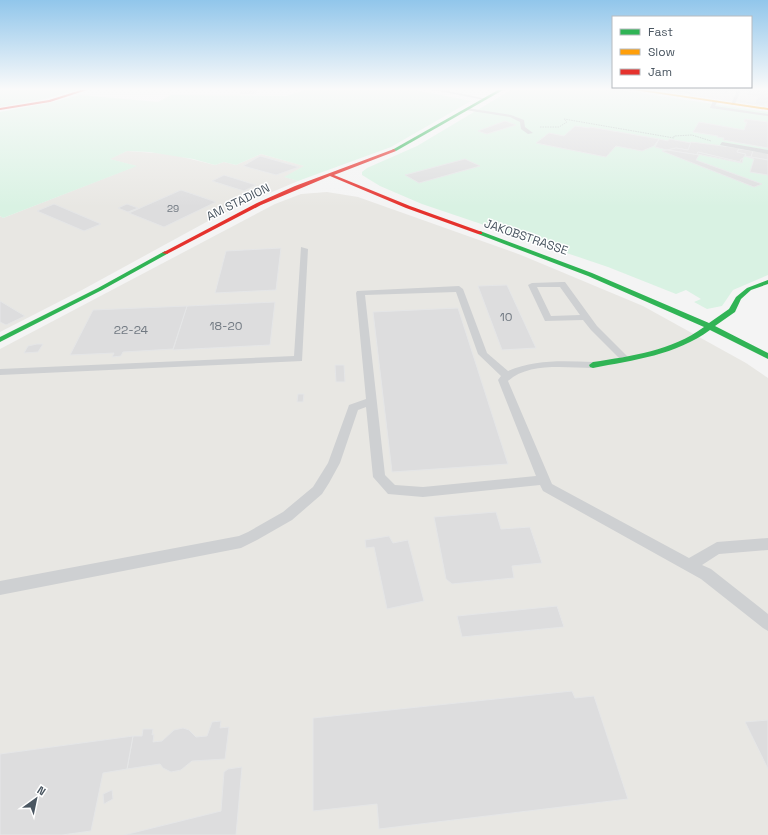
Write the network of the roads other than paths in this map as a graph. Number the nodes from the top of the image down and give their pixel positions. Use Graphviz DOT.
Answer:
graph roads {
  1 [pos="432,129"];
  2 [pos="524,129"];
  3 [pos="530,133"];
  4 [pos="722,144"];
  5 [pos="768,152"];
  6 [pos="331,175"];
  7 [pos="324,188"];
  8 [pos="337,188"];
  9 [pos="372,195"];
  10 [pos="259,204"];
  11 [pos="304,249"];
  12 [pos="768,282"];
  13 [pos="586,317"];
  14 [pos="712,325"];
  15 [pos="0,340"];
  16 [pos="768,356"];
  17 [pos="625,359"];
  18 [pos="593,365"];
  19 [pos="0,372"];
  20 [pos="506,375"];
  21 [pos="371,401"];
  22 [pos="545,480"];
  23 [pos="768,544"];
  24 [pos="689,565"];
  25 [pos="0,588"];
  26 [pos="768,623"];
  1 -- 6 [label="street, AM STADION"];
  2 -- 3 [label="lane"];
  4 -- 5 [label="lane"];
  6 -- 9 [label="street, JAKOBSTRASSE"];
  6 -- 10 [label="street, AM STADION"];
  7 -- 10 [label="street"];
  8 -- 9 [label="street"];
  9 -- 14 [label="street, JAKOBSTRASSE"];
  10 -- 15 [label="street, AM STADION"];
  11 -- 19 [label="lane"];
  12 -- 14 [label="street"];
  13 -- 13 [label="lane"];
  13 -- 17 [label="lane"];
  14 -- 16 [label="street, JAKOBSTRASSE"];
  14 -- 17 [label="street"];
  17 -- 18 [label="street"];
  18 -- 20 [label="lane"];
  20 -- 21 [label="lane"];
  20 -- 22 [label="lane"];
  21 -- 22 [label="lane"];
  21 -- 25 [label="lane"];
  22 -- 24 [label="lane"];
  23 -- 24 [label="lane"];
  24 -- 26 [label="lane"];
}
